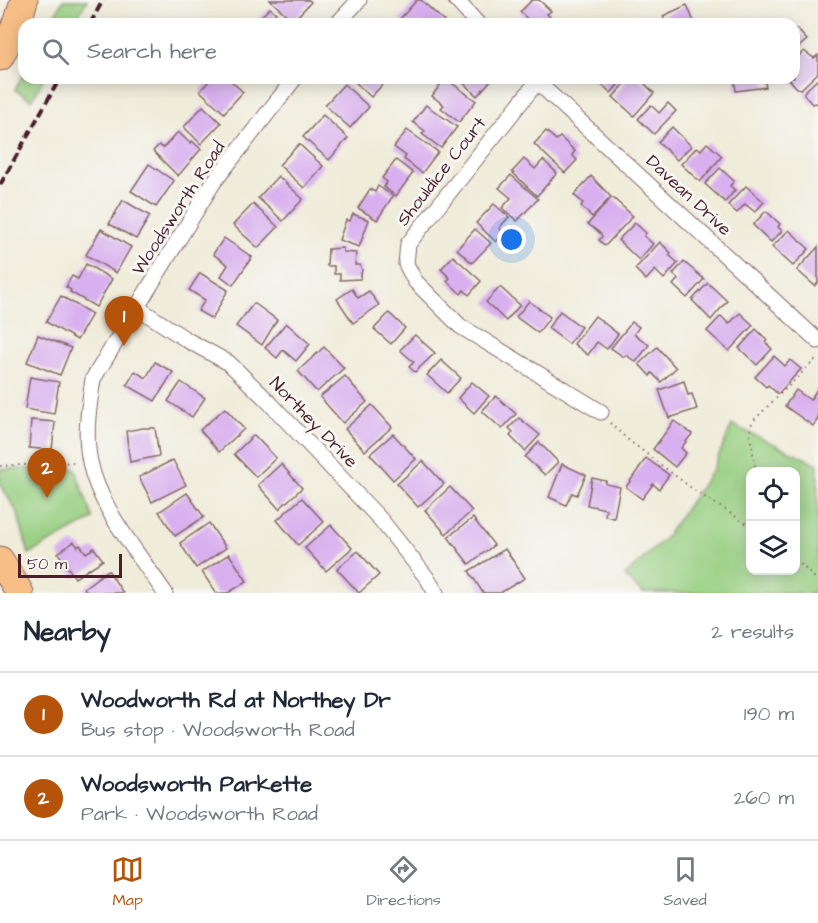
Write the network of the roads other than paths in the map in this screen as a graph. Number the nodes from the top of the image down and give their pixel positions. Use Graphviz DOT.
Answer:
graph roads {
  1 [pos="24,0"];
  2 [pos="359,0"];
  3 [pos="456,0"];
  4 [pos="19,18"];
  5 [pos="342,18"];
  6 [pos="472,18"];
  7 [pos="18,21"];
  8 [pos="0,57"];
  9 [pos="290,84"];
  10 [pos="532,84"];
  11 [pos="539,84"];
  12 [pos="138,308"];
  13 [pos="818,341"];
  14 [pos="601,412"];
  15 [pos="0,560"];
  16 [pos="20,593"];
  17 [pos="165,593"];
  18 [pos="436,593"];
  1 -- 4 [label="highway"];
  2 -- 5 [label="street"];
  3 -- 6 [label="street"];
  7 -- 8 [label="highway"];
  9 -- 12 [label="street, Woodsworth Road"];
  10 -- 14 [label="street, Shouldice Court"];
  11 -- 13 [label="street, Davean Drive"];
  12 -- 17 [label="street, Woodsworth Road"];
  12 -- 18 [label="street, Northey Drive"];
  15 -- 16 [label="highway"];
}
